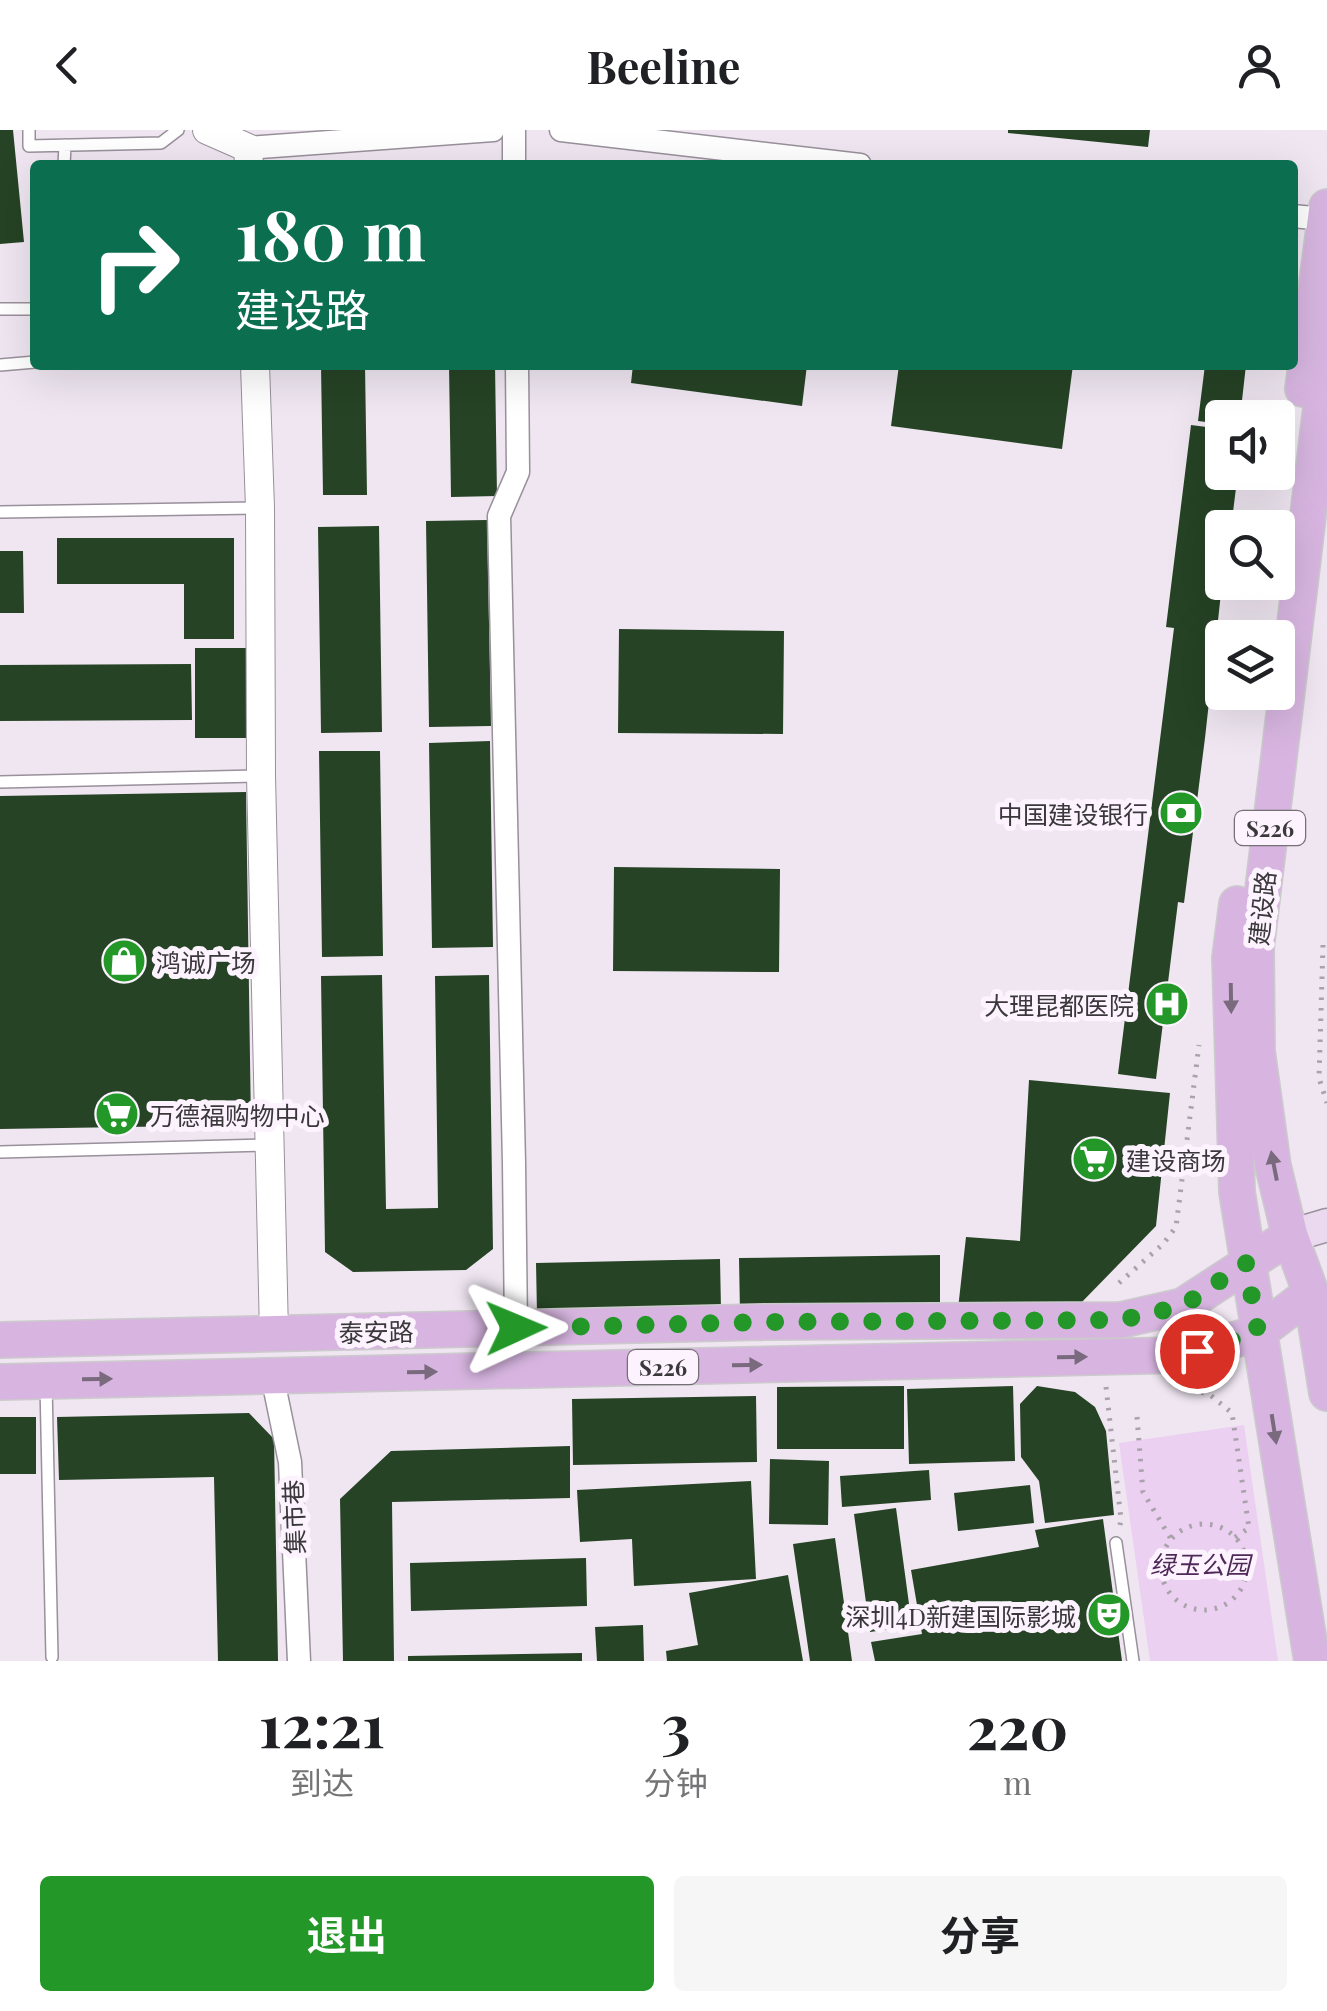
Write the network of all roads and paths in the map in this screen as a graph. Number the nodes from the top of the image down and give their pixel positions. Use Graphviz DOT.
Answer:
graph roads {
  1 [pos="28,130"];
  2 [pos="178,130"];
  3 [pos="207,130"];
  4 [pos="493,130"];
  5 [pos="514,130"];
  6 [pos="561,130"];
  7 [pos="65,145"];
  8 [pos="248,156"];
  9 [pos="64,160"];
  10 [pos="514,160"];
  11 [pos="817,160"];
  12 [pos="1315,214"];
  13 [pos="30,308"];
  14 [pos="0,309"];
  15 [pos="1327,358"];
  16 [pos="30,362"];
  17 [pos="0,364"];
  18 [pos="255,370"];
  19 [pos="516,370"];
  20 [pos="260,508"];
  21 [pos="0,512"];
  22 [pos="1273,620"];
  23 [pos="1262,710"];
  24 [pos="261,776"];
  25 [pos="0,782"];
  26 [pos="1324,945"];
  27 [pos="1194,1094"];
  28 [pos="1327,1102"];
  29 [pos="270,1145"];
  30 [pos="0,1152"];
  31 [pos="1327,1225"];
  32 [pos="1290,1236"];
  33 [pos="1246,1263"];
  34 [pos="1118,1283"];
  35 [pos="1319,1289"];
  36 [pos="516,1328"];
  37 [pos="1258,1332"];
  38 [pos="274,1334"];
  39 [pos="0,1340"];
  40 [pos="275,1376"];
  41 [pos="46,1380"];
  42 [pos="0,1382"];
  43 [pos="1106,1384"];
  44 [pos="1178,1388"];
  45 [pos="1327,1393"];
  46 [pos="1138,1417"];
  47 [pos="1234,1538"];
  48 [pos="1171,1539"];
  49 [pos="1116,1542"];
  50 [pos="52,1657"];
  51 [pos="299,1661"];
  52 [pos="1133,1661"];
  53 [pos="1312,1661"];
  1 -- 7 [label="lane"];
  2 -- 7 [label="lane"];
  3 -- 8 [label="street"];
  4 -- 8 [label="street"];
  5 -- 10 [label="street"];
  6 -- 11 [label="street"];
  7 -- 9 [label="lane"];
  12 -- 22 [label="main road"];
  13 -- 14 [label="lane"];
  32 -- 15 [label="main road, 建设路 / S226, one-way"];
  16 -- 17 [label="lane"];
  18 -- 20 [label="street"];
  19 -- 36 [label="street"];
  20 -- 21 [label="lane"];
  20 -- 24 [label="street"];
  23 -- 33 [label="main road, 建设路 / S226, one-way"];
  24 -- 25 [label="lane"];
  24 -- 29 [label="street"];
  26 -- 28 [label="path"];
  27 -- 34 [label="path"];
  29 -- 30 [label="lane"];
  29 -- 38 [label="street"];
  31 -- 32 [label="main road, 泰安路"];
  32 -- 33 [label="main road, 泰安路 / S226"];
  32 -- 35 [label="main road, 建设路 / S226"];
  33 -- 36 [label="main road, 泰安路 / S226"];
  33 -- 37 [label="main road, 建设路 / S226"];
  35 -- 37 [label="main road, 泰安路 / S226"];
  35 -- 45 [label="main road, 建设路"];
  36 -- 38 [label="main road, 泰安路 / S226"];
  40 -- 37 [label="main road, 泰安路 / S226, one-way"];
  37 -- 53 [label="main road, 建设路, one-way"];
  38 -- 39 [label="main road, 泰安路 / S226"];
  41 -- 40 [label="main road, 泰安路 / S226, one-way"];
  40 -- 51 [label="street, 集市巷"];
  41 -- 42 [label="main road, 泰安路 / S226"];
  41 -- 50 [label="lane"];
  43 -- 49 [label="path"];
  44 -- 47 [label="path"];
  46 -- 48 [label="path"];
  47 -- 48 [label="path"];
  47 -- 48 [label="path"];
  49 -- 52 [label="lane"];
}
